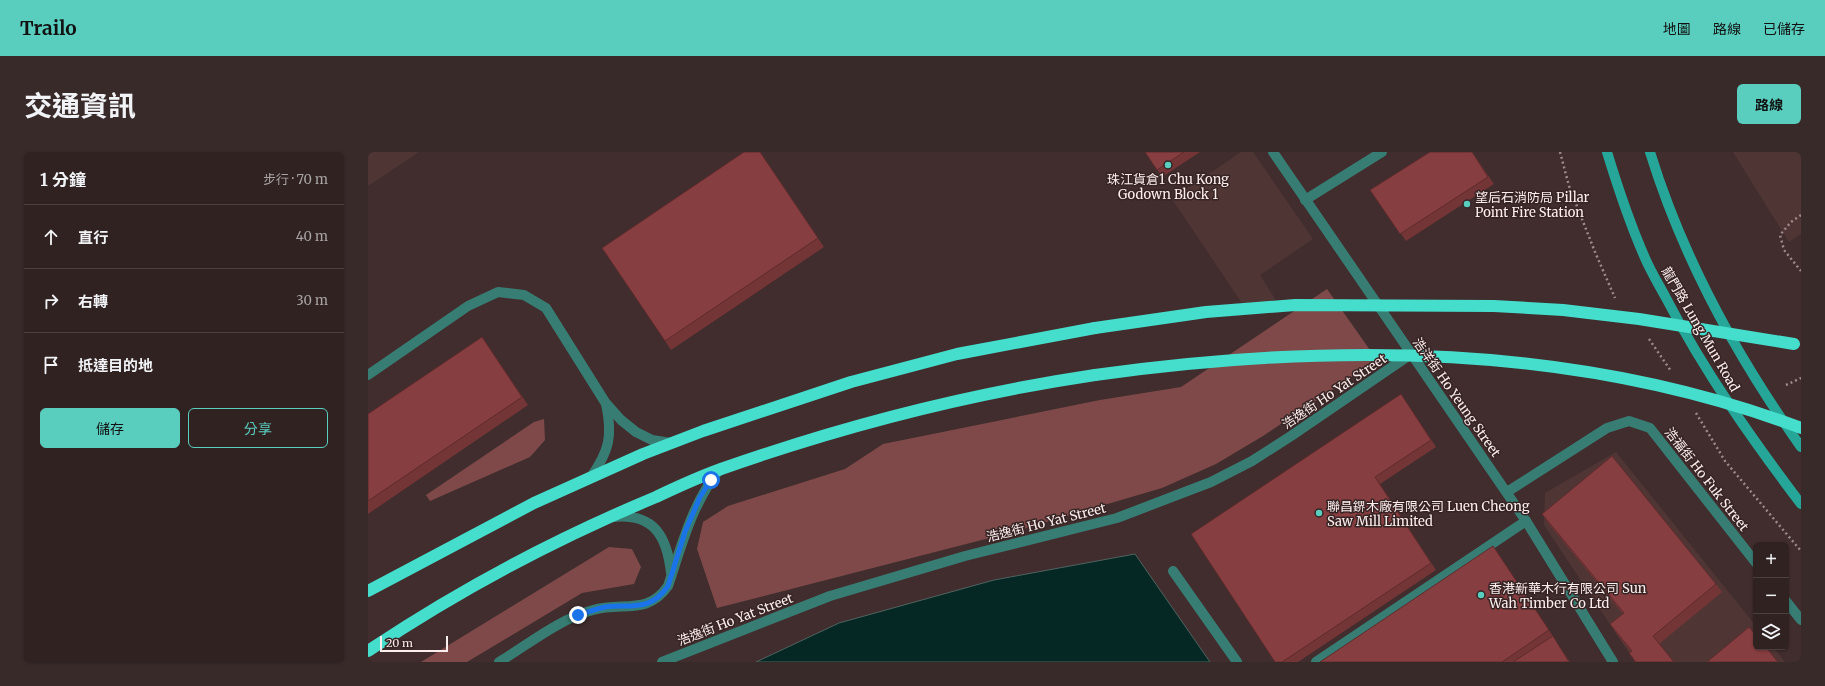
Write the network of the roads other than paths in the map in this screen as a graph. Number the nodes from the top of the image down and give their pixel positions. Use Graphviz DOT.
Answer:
graph roads {
  1 [pos="1273,152"];
  2 [pos="1382,152"];
  3 [pos="1607,152"];
  4 [pos="1650,152"];
  5 [pos="1305,200"];
  6 [pos="1801,345"];
  7 [pos="1411,354"];
  8 [pos="368,375"];
  9 [pos="605,402"];
  10 [pos="1801,428"];
  11 [pos="671,443"];
  12 [pos="1801,447"];
  13 [pos="720,469"];
  14 [pos="591,477"];
  15 [pos="1506,492"];
  16 [pos="1801,504"];
  17 [pos="606,518"];
  18 [pos="1526,521"];
  19 [pos="1753,559"];
  20 [pos="1173,571"];
  21 [pos="672,575"];
  22 [pos="368,591"];
  23 [pos="1789,605"];
  24 [pos="1801,620"];
  25 [pos="368,651"];
  26 [pos="499,662"];
  27 [pos="662,662"];
  28 [pos="1237,662"];
  29 [pos="1316,662"];
  30 [pos="1613,662"];
  1 -- 5 [label="street, 浩洋街 Ho Yeung Street"];
  2 -- 5 [label="street"];
  3 -- 16 [label="main road, 龍門路 Lung Mun Road"];
  4 -- 12 [label="main road, 龍門路 Lung Mun Road"];
  5 -- 7 [label="street, 浩洋街 Ho Yeung Street"];
  6 -- 11 [label="highway, bridge"];
  7 -- 15 [label="street, 浩洋街 Ho Yeung Street"];
  7 -- 27 [label="street, 浩逸街 Ho Yat Street"];
  8 -- 9 [label="street"];
  9 -- 11 [label="street"];
  9 -- 14 [label="street"];
  10 -- 13 [label="highway, bridge"];
  11 -- 14 [label="highway"];
  13 -- 17 [label="highway"];
  13 -- 21 [label="street"];
  14 -- 22 [label="highway"];
  15 -- 18 [label="street, 浩洋街 Ho Yeung Street"];
  15 -- 19 [label="street, 浩福街 Ho Fuk Street"];
  17 -- 21 [label="street"];
  17 -- 25 [label="highway"];
  18 -- 29 [label="street"];
  18 -- 30 [label="street, 浩洋街 Ho Yeung Street"];
  20 -- 28 [label="street"];
  21 -- 26 [label="street"];
  23 -- 24 [label="street"];
}
